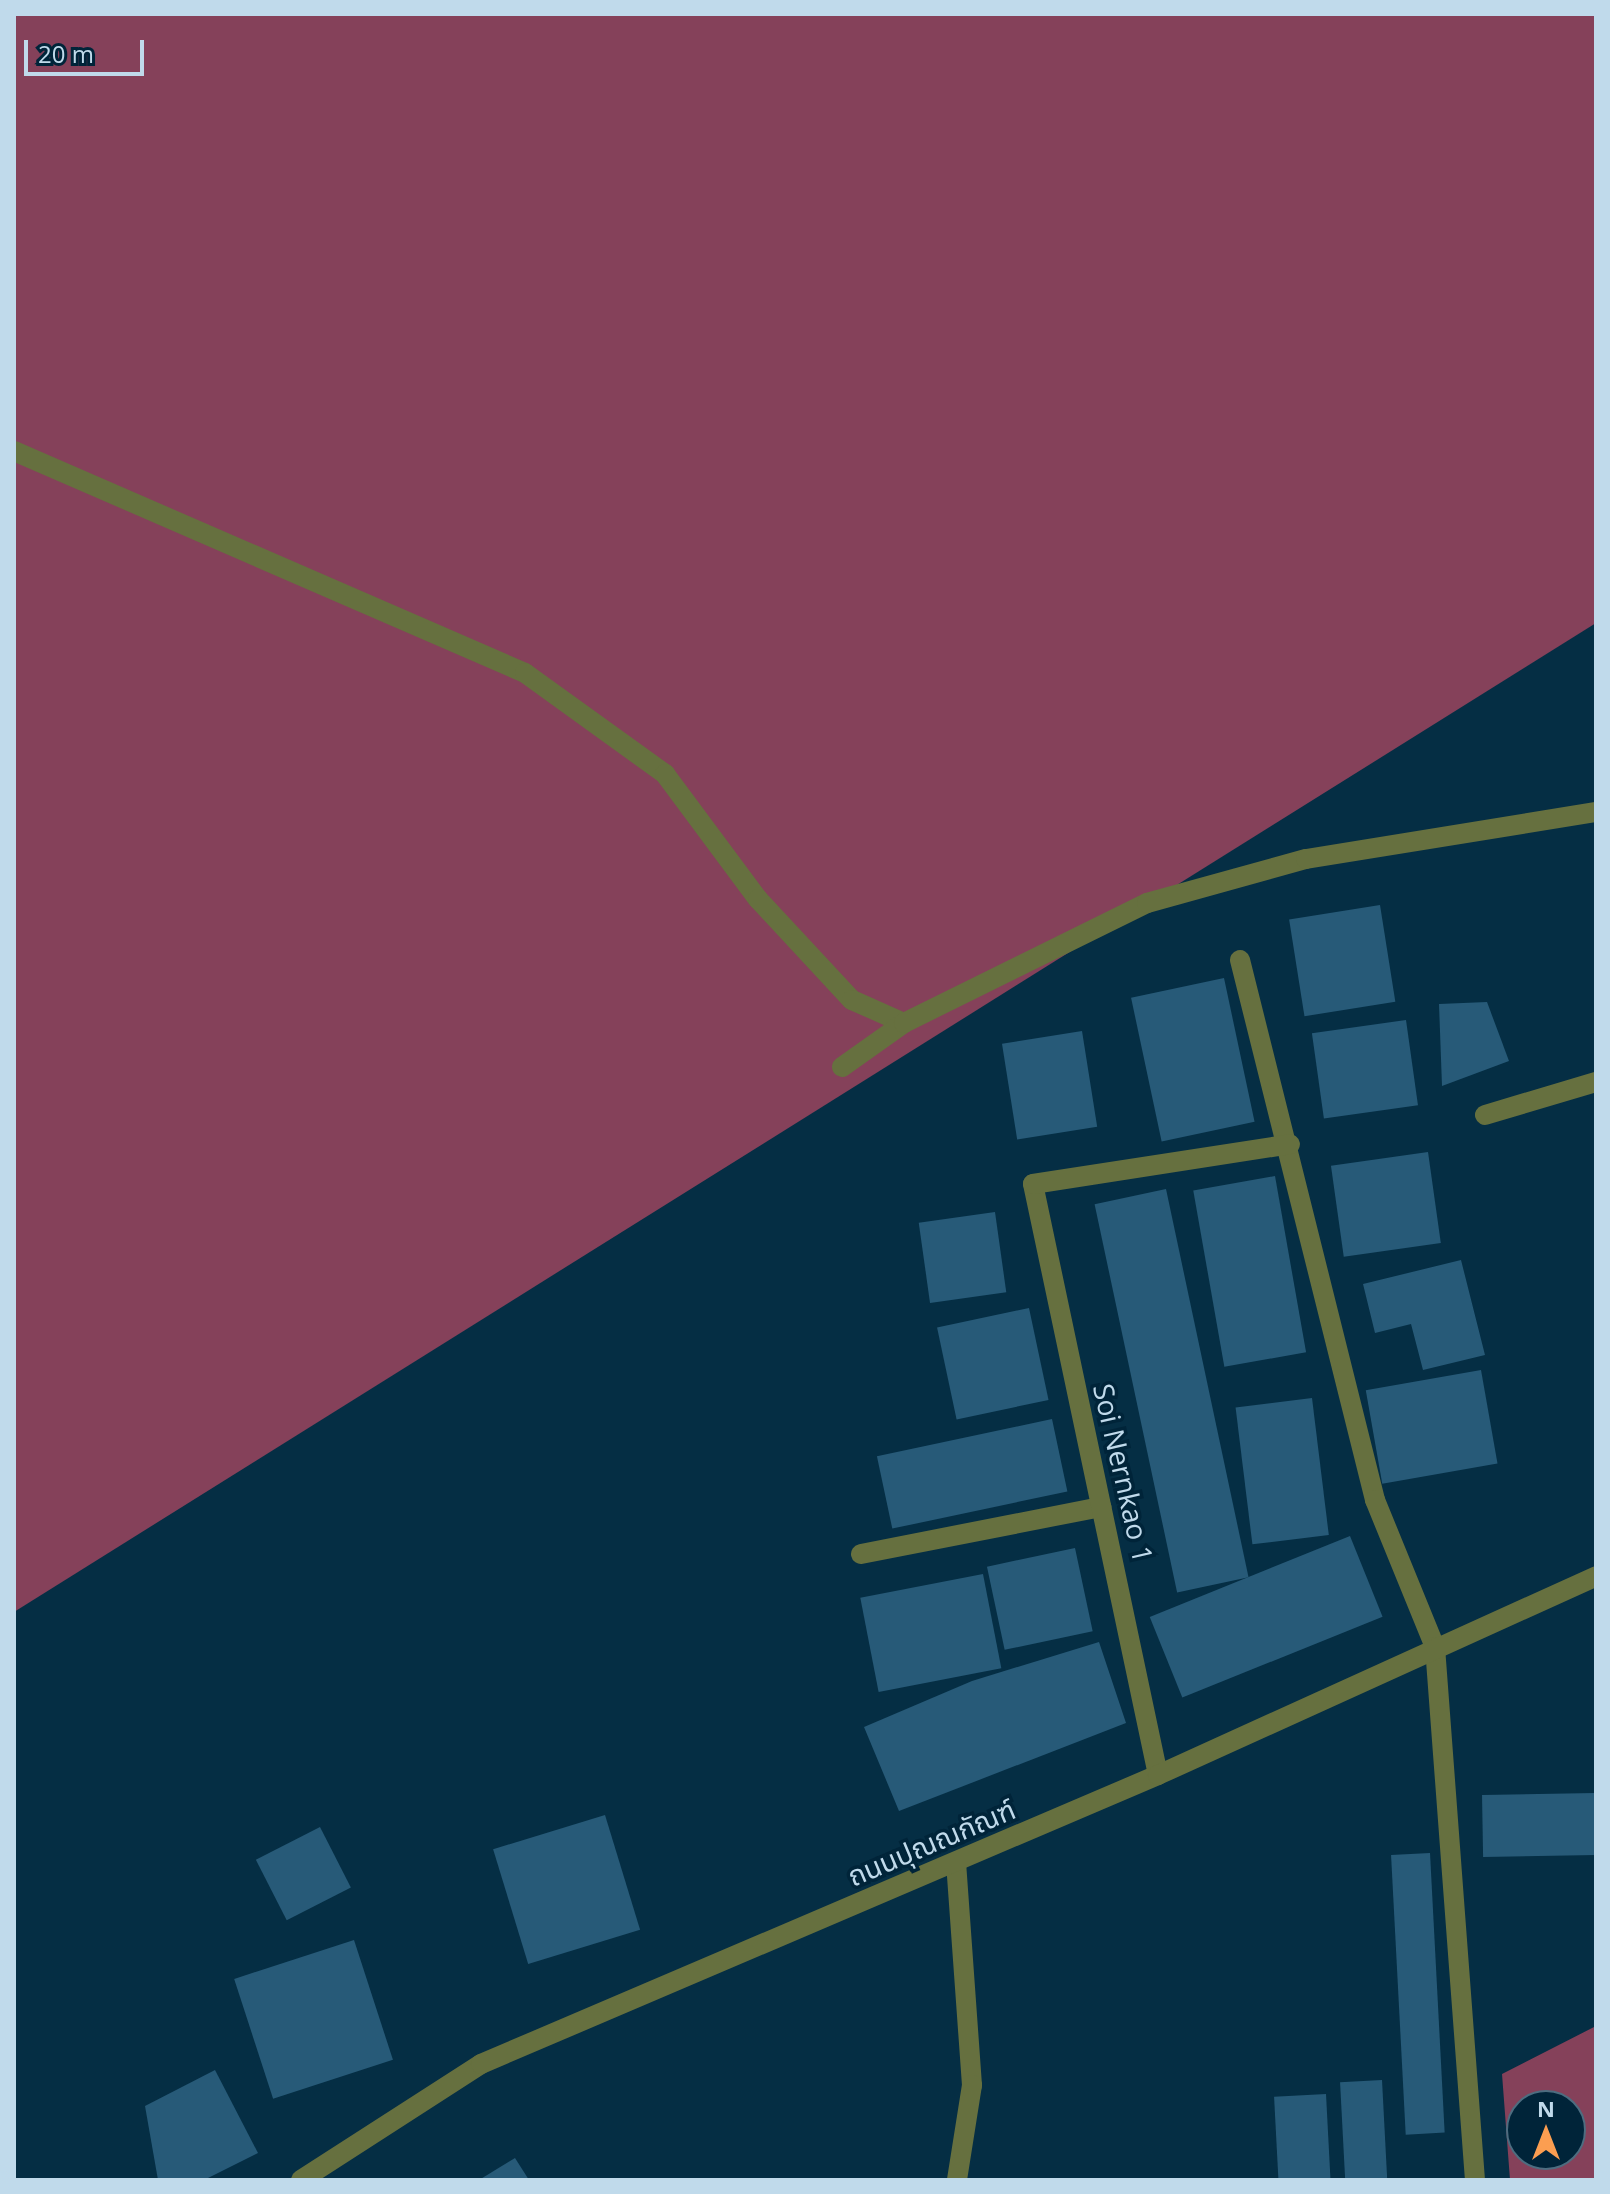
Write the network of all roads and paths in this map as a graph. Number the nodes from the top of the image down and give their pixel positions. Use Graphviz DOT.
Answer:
graph roads {
  1 [pos="14,451"];
  2 [pos="1596,812"];
  3 [pos="1240,960"];
  4 [pos="904,1023"];
  5 [pos="842,1067"];
  6 [pos="1596,1082"];
  7 [pos="1485,1115"];
  8 [pos="1290,1144"];
  9 [pos="1101,1507"];
  10 [pos="861,1554"];
  11 [pos="1596,1576"];
  12 [pos="1435,1647"];
  13 [pos="1158,1775"];
  14 [pos="956,1862"];
  15 [pos="314,2176"];
  16 [pos="957,2180"];
  17 [pos="1475,2180"];
  1 -- 4 [label="street"];
  2 -- 4 [label="street"];
  3 -- 8 [label="street"];
  4 -- 5 [label="street"];
  6 -- 7 [label="street"];
  8 -- 9 [label="street, Soi Nernkao 1"];
  8 -- 12 [label="street"];
  9 -- 10 [label="street"];
  9 -- 13 [label="street, Soi Nernkao 1"];
  11 -- 12 [label="street, ถนนปุณณกัณฑ์"];
  12 -- 13 [label="street, ถนนปุณณกัณฑ์"];
  12 -- 17 [label="street"];
  13 -- 14 [label="street, ถนนปุณณกัณฑ์"];
  14 -- 15 [label="street, ถนนปุณณกัณฑ์"];
  14 -- 16 [label="street"];
}
